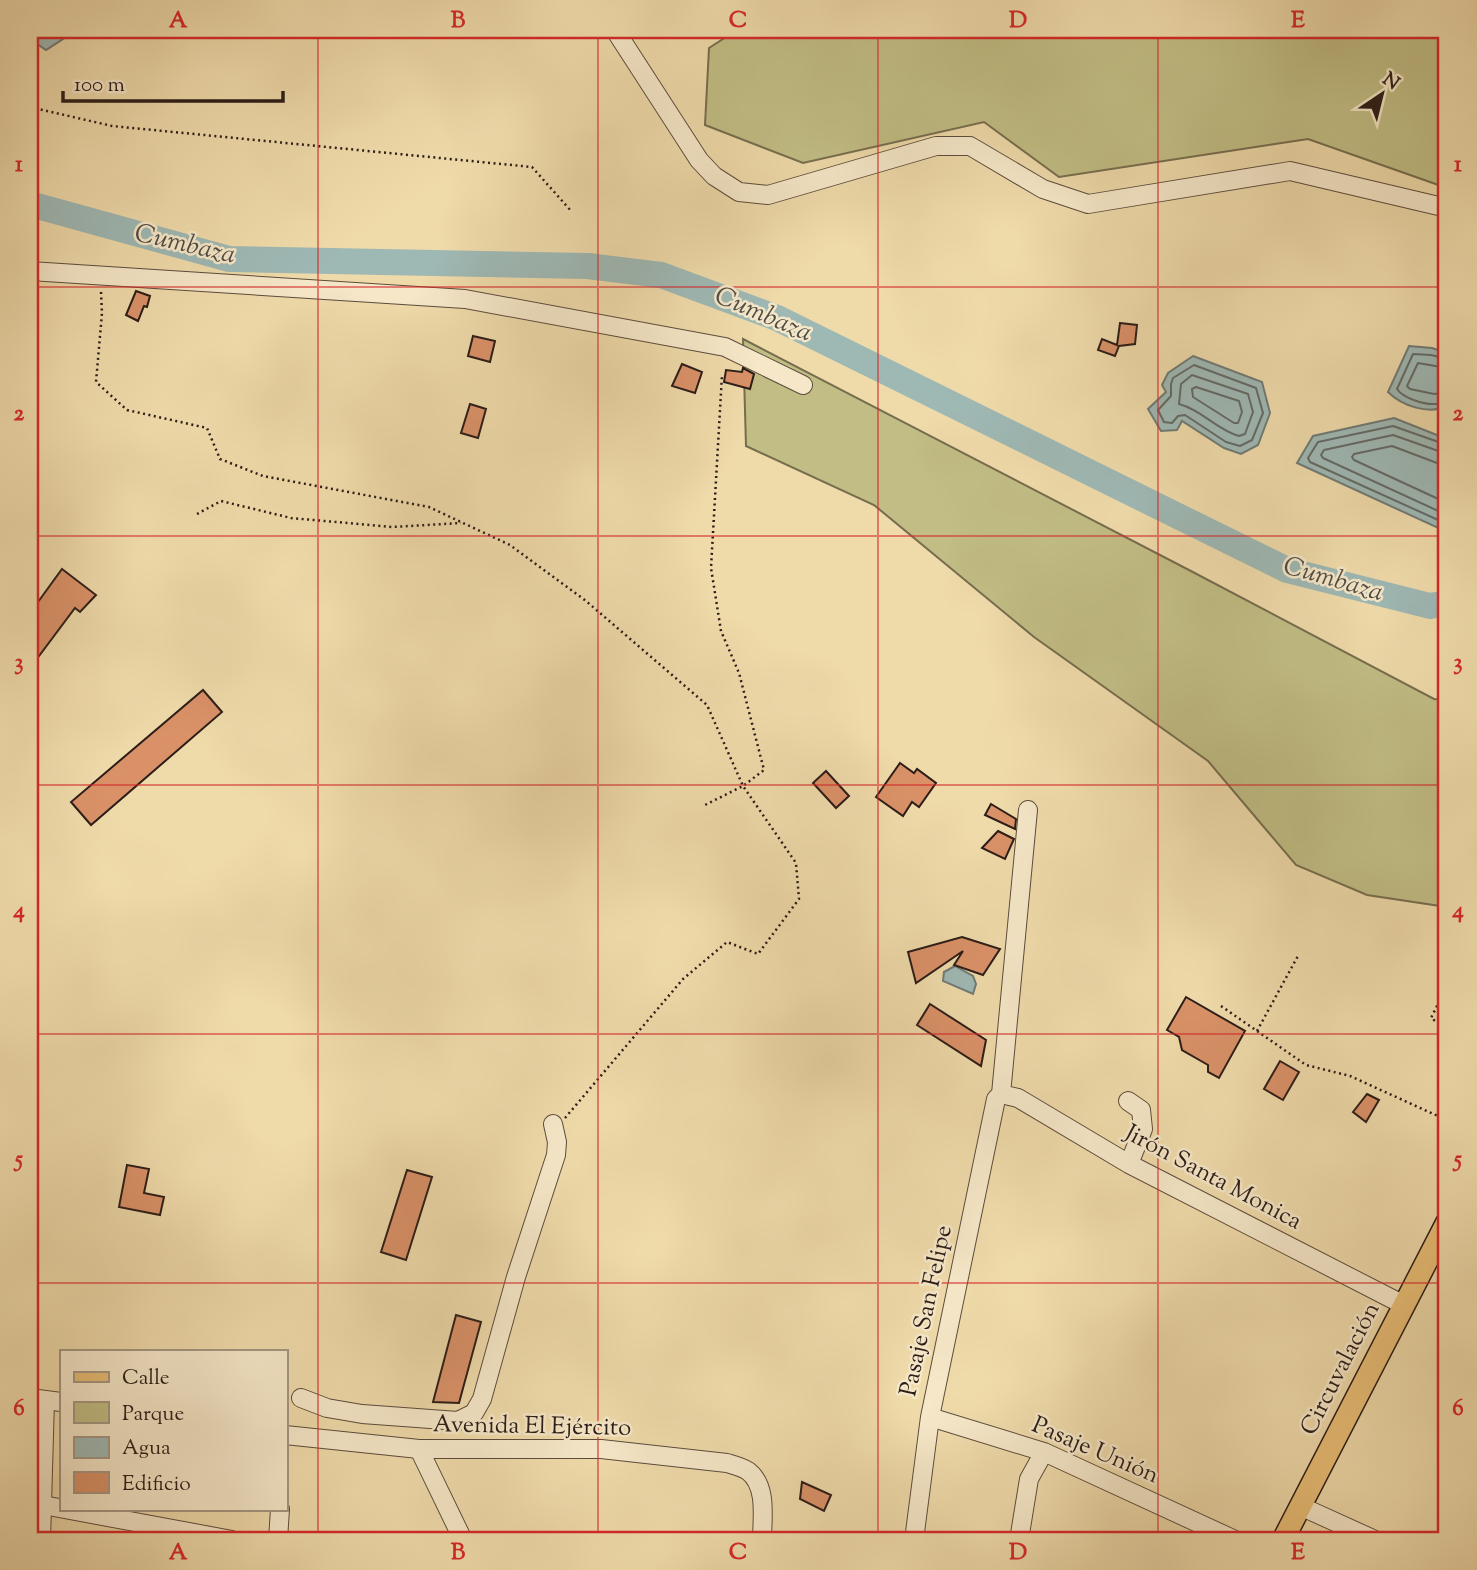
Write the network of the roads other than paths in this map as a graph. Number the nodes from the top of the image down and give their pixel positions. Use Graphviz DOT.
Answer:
graph roads {
  1 [pos="615,30"];
  2 [pos="1447,208"];
  3 [pos="30,271"];
  4 [pos="803,385"];
  5 [pos="1028,810"];
  6 [pos="1001,1094"];
  7 [pos="1128,1101"];
  8 [pos="553,1124"];
  9 [pos="1129,1164"];
  10 [pos="1447,1222"];
  11 [pos="1404,1305"];
  12 [pos="301,1398"];
  13 [pos="45,1400"];
  14 [pos="930,1417"];
  15 [pos="287,1435"];
  16 [pos="419,1449"];
  17 [pos="1044,1452"];
  18 [pos="43,1506"];
  19 [pos="1300,1506"];
  20 [pos="60,1509"];
  21 [pos="65,1510"];
  22 [pos="280,1510"];
  23 [pos="41,1540"];
  24 [pos="232,1540"];
  25 [pos="278,1540"];
  26 [pos="463,1540"];
  27 [pos="762,1540"];
  28 [pos="914,1540"];
  29 [pos="1019,1540"];
  30 [pos="1235,1540"];
  31 [pos="1283,1540"];
  32 [pos="1375,1540"];
  1 -- 2 [label="street"];
  3 -- 4 [label="street"];
  5 -- 6 [label="street, Pasaje San Felipe"];
  6 -- 9 [label="street, Jirón Santa Monica"];
  6 -- 14 [label="street, Pasaje San Felipe"];
  7 -- 9 [label="street"];
  8 -- 12 [label="street"];
  9 -- 11 [label="street, Jirón Santa Monica"];
  10 -- 11 [label="main road, Circuvalación"];
  11 -- 19 [label="main road, Circuvalación"];
  13 -- 18 [label="street"];
  14 -- 17 [label="street, Pasaje Unión"];
  14 -- 28 [label="street, Pasaje San Felipe"];
  15 -- 16 [label="street, Avenida El Ejército"];
  16 -- 26 [label="street"];
  16 -- 27 [label="street, Avenida El Ejército"];
  17 -- 29 [label="street"];
  17 -- 30 [label="street, Pasaje Unión"];
  18 -- 20 [label="street"];
  18 -- 23 [label="street"];
  19 -- 31 [label="main road, Circuvalación"];
  19 -- 32 [label="street"];
  21 -- 24 [label="street"];
  22 -- 25 [label="street"];
}
